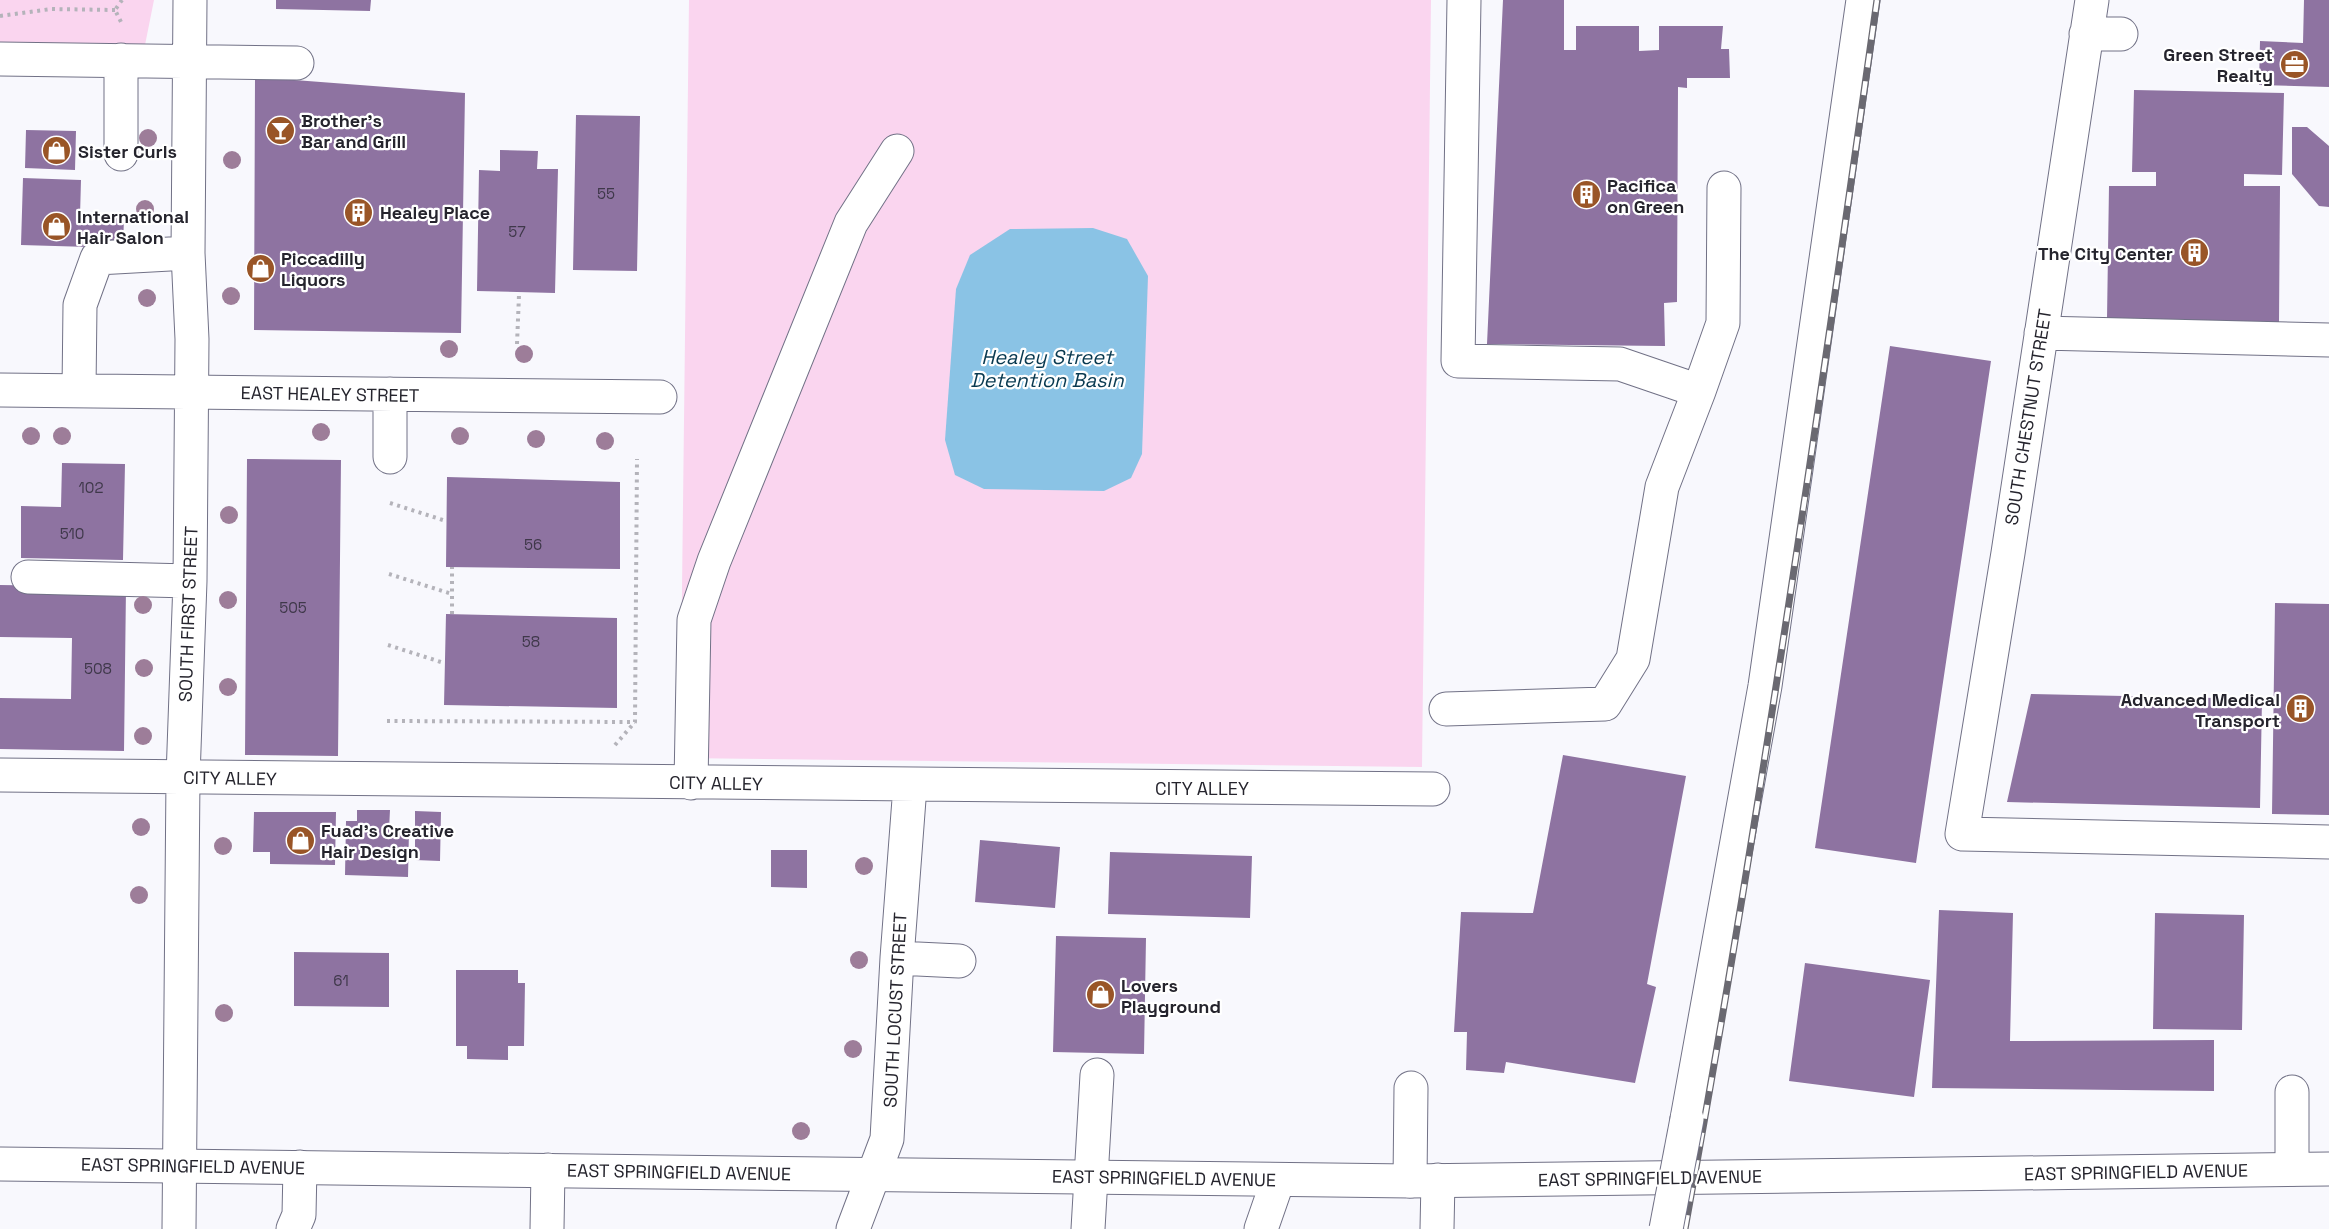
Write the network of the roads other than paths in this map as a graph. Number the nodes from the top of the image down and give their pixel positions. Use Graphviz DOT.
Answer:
graph roads {
  1 [pos="190,0"];
  2 [pos="1464,0"];
  3 [pos="1863,0"];
  4 [pos="2092,0"];
  5 [pos="2086,34"];
  6 [pos="2121,34"];
  7 [pos="0,59"];
  8 [pos="121,60"];
  9 [pos="190,61"];
  10 [pos="297,63"];
  11 [pos="897,151"];
  12 [pos="121,154"];
  13 [pos="1724,188"];
  14 [pos="188,253"];
  15 [pos="2041,333"];
  16 [pos="2329,340"];
  17 [pos="0,390"];
  18 [pos="79,390"];
  19 [pos="1699,391"];
  20 [pos="192,393"];
  21 [pos="390,394"];
  22 [pos="660,397"];
  23 [pos="390,457"];
  24 [pos="28,576"];
  25 [pos="190,581"];
  26 [pos="1446,709"];
  27 [pos="0,775"];
  28 [pos="183,777"];
  29 [pos="691,783"];
  30 [pos="910,786"];
  31 [pos="1433,789"];
  32 [pos="2329,842"];
  33 [pos="897,958"];
  34 [pos="959,961"];
  35 [pos="1097,1075"];
  36 [pos="1411,1088"];
  37 [pos="2292,1092"];
  38 [pos="0,1164"];
  39 [pos="180,1167"];
  40 [pos="300,1167"];
  41 [pos="2292,1169"];
  42 [pos="2329,1169"];
  43 [pos="548,1170"];
  44 [pos="875,1174"];
  45 [pos="1091,1177"];
  46 [pos="1278,1180"];
  47 [pos="1424,1180"];
  48 [pos="178,1229"];
  49 [pos="293,1229"];
  50 [pos="546,1229"];
  51 [pos="853,1229"];
  52 [pos="1088,1229"];
  53 [pos="1261,1229"];
  54 [pos="1437,1229"];
  55 [pos="1666,1229"];
  1 -- 9 [label="street, SOUTH FIRST STREET"];
  2 -- 19 [label="street"];
  3 -- 55 [label="street, bridge"];
  4 -- 5 [label="street, SOUTH CHESTNUT STREET"];
  5 -- 6 [label="street"];
  5 -- 15 [label="street, SOUTH CHESTNUT STREET"];
  7 -- 8 [label="street"];
  8 -- 9 [label="street"];
  8 -- 12 [label="street"];
  9 -- 10 [label="street"];
  9 -- 14 [label="street, SOUTH FIRST STREET"];
  11 -- 29 [label="street"];
  13 -- 19 [label="street"];
  14 -- 18 [label="street"];
  14 -- 20 [label="street, SOUTH FIRST STREET"];
  15 -- 16 [label="street"];
  15 -- 32 [label="street, SOUTH CHESTNUT STREET"];
  17 -- 18 [label="street, EAST HEALEY STREET"];
  18 -- 20 [label="street, EAST HEALEY STREET"];
  19 -- 26 [label="street"];
  20 -- 21 [label="street, EAST HEALEY STREET"];
  20 -- 25 [label="street, SOUTH FIRST STREET"];
  21 -- 22 [label="street, EAST HEALEY STREET"];
  21 -- 23 [label="street"];
  24 -- 25 [label="street"];
  25 -- 28 [label="street, SOUTH FIRST STREET"];
  27 -- 28 [label="street, CITY ALLEY"];
  28 -- 29 [label="street, CITY ALLEY"];
  28 -- 39 [label="street, SOUTH FIRST STREET"];
  29 -- 30 [label="street, CITY ALLEY"];
  30 -- 31 [label="street, CITY ALLEY"];
  30 -- 33 [label="street, SOUTH LOCUST STREET"];
  33 -- 34 [label="street"];
  33 -- 44 [label="street, SOUTH LOCUST STREET"];
  35 -- 45 [label="street"];
  36 -- 47 [label="street"];
  37 -- 41 [label="street"];
  38 -- 39 [label="street, EAST SPRINGFIELD AVENUE"];
  39 -- 40 [label="street, EAST SPRINGFIELD AVENUE"];
  39 -- 48 [label="street, SOUTH FIRST STREET"];
  40 -- 43 [label="street, EAST SPRINGFIELD AVENUE"];
  40 -- 49 [label="street"];
  41 -- 42 [label="street, EAST SPRINGFIELD AVENUE"];
  41 -- 47 [label="street, EAST SPRINGFIELD AVENUE"];
  43 -- 44 [label="street, EAST SPRINGFIELD AVENUE"];
  43 -- 50 [label="street"];
  44 -- 45 [label="street, EAST SPRINGFIELD AVENUE"];
  44 -- 51 [label="street, SOUTH LOCUST STREET"];
  45 -- 46 [label="street, EAST SPRINGFIELD AVENUE"];
  45 -- 52 [label="street"];
  46 -- 47 [label="street, EAST SPRINGFIELD AVENUE"];
  46 -- 53 [label="street"];
  47 -- 54 [label="street"];
}
